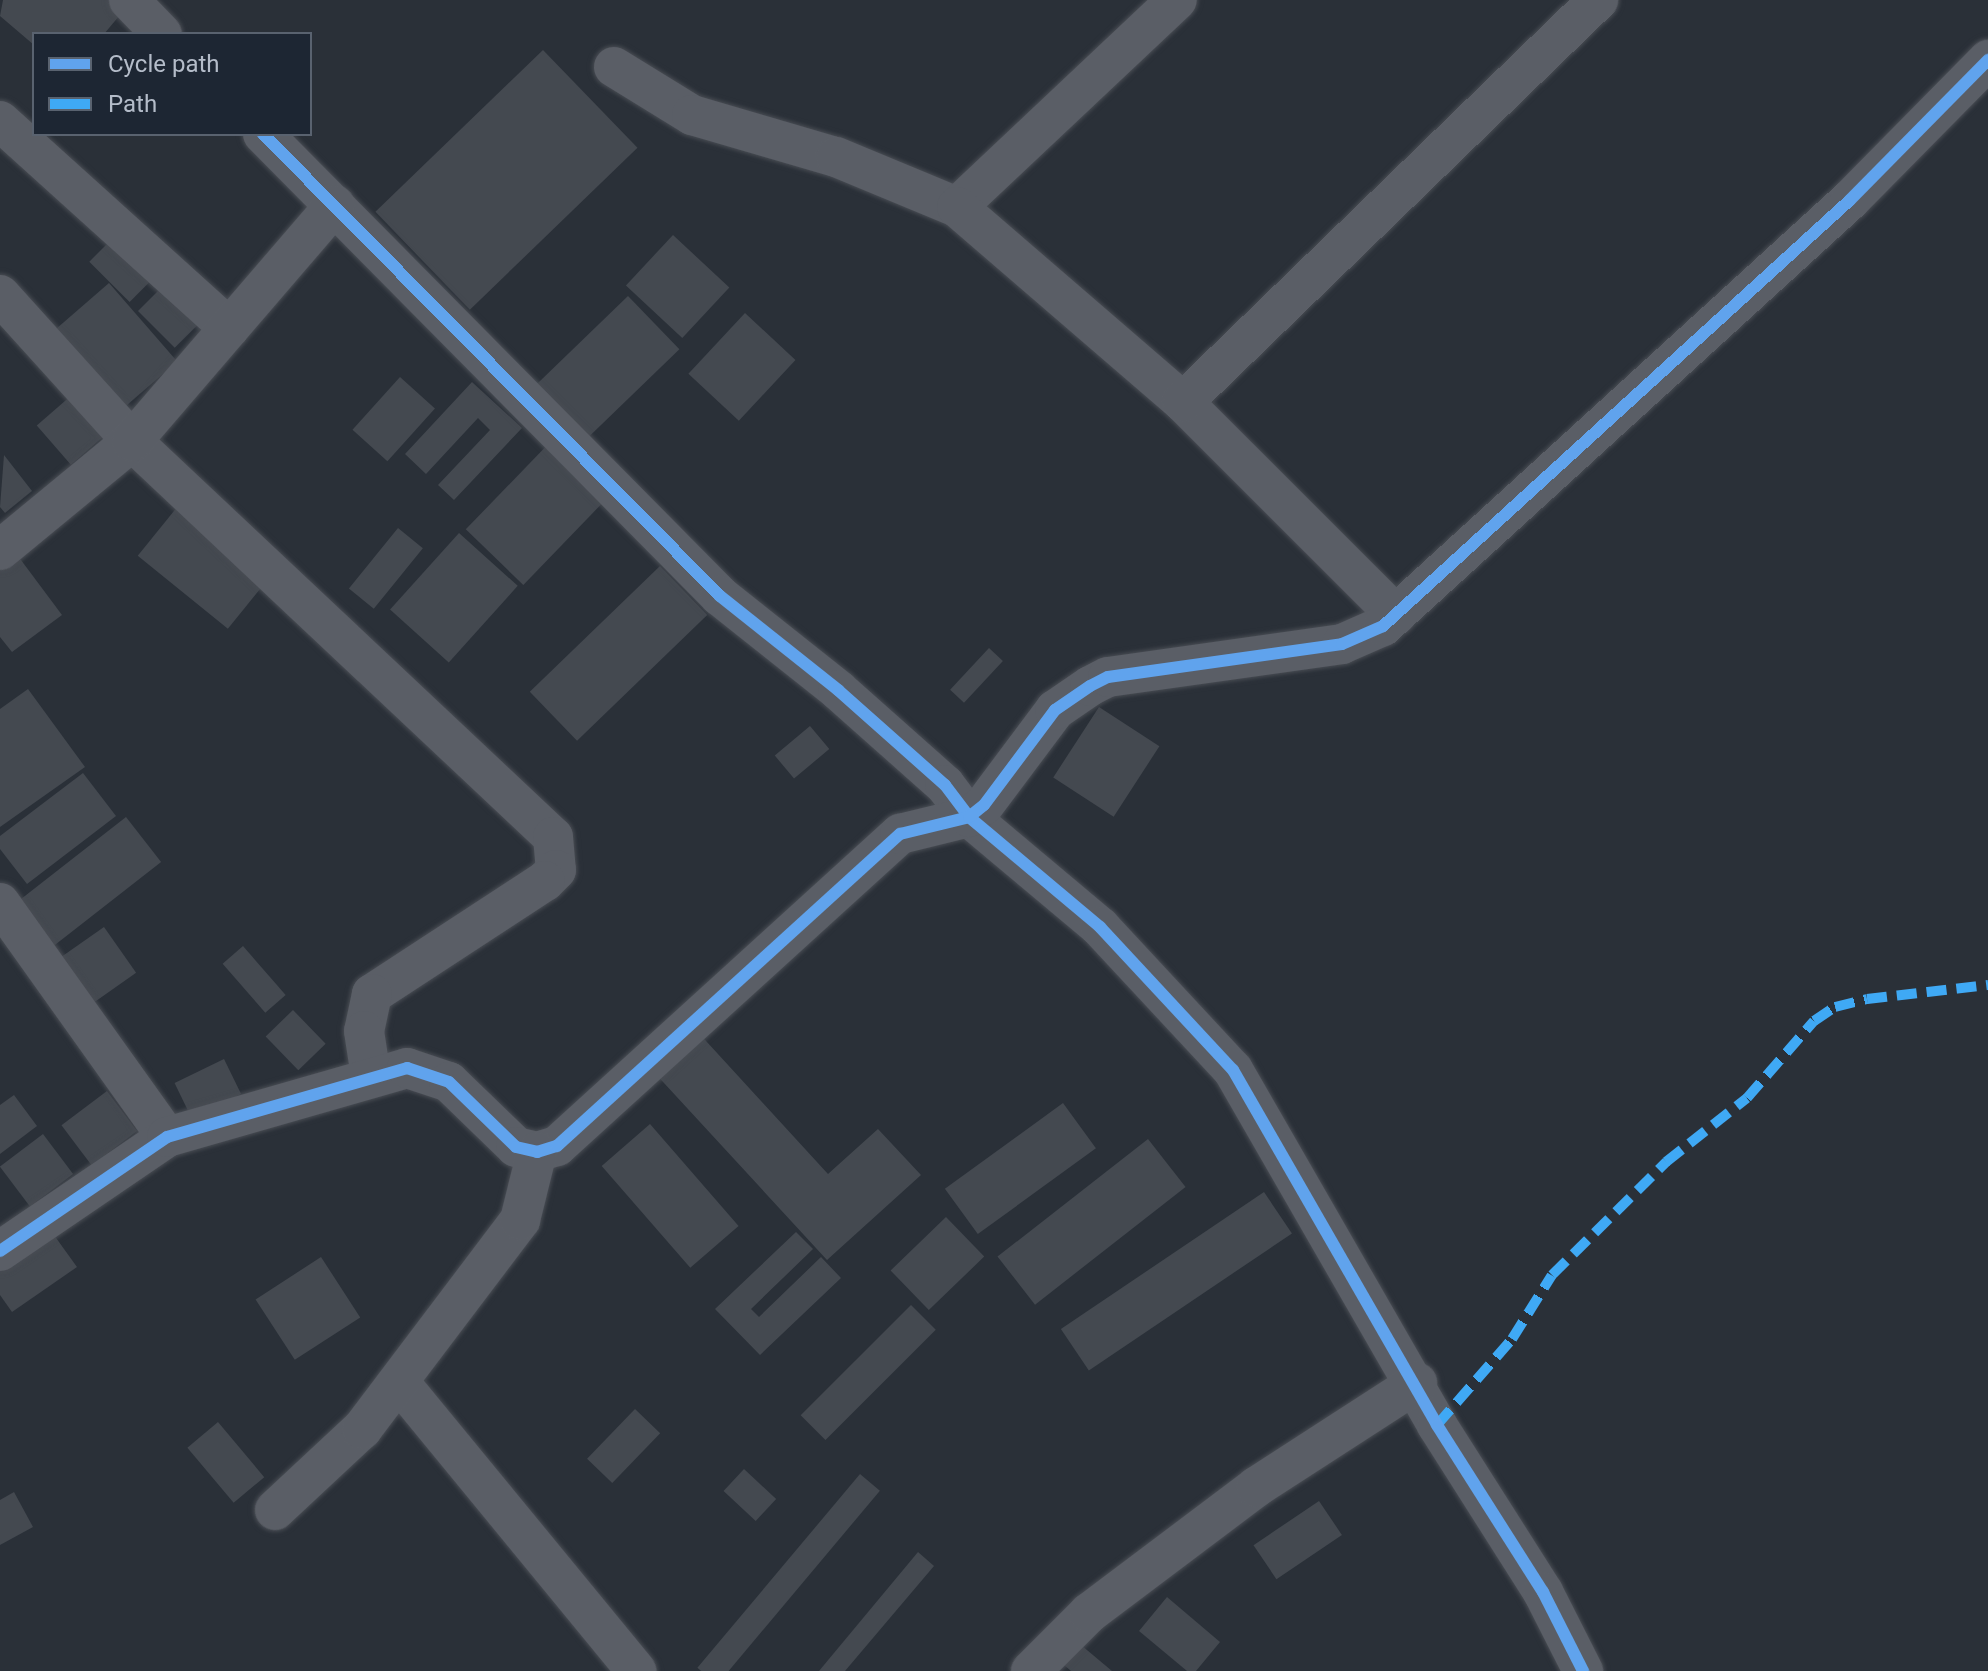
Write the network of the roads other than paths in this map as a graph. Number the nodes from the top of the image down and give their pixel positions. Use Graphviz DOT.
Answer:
graph roads {
  1 [pos="129,0"];
  2 [pos="1177,0"];
  3 [pos="1598,0"];
  4 [pos="160,32"];
  5 [pos="1988,60"];
  6 [pos="614,67"];
  7 [pos="0,121"];
  8 [pos="265,136"];
  9 [pos="335,205"];
  10 [pos="957,207"];
  11 [pos="0,295"];
  12 [pos="229,328"];
  13 [pos="1183,402"];
  14 [pos="132,441"];
  15 [pos="0,550"];
  16 [pos="1396,615"];
  17 [pos="969,817"];
  18 [pos="0,903"];
  19 [pos="371,1077"];
  20 [pos="167,1137"];
  21 [pos="537,1152"];
  22 [pos="0,1251"];
  23 [pos="399,1382"];
  24 [pos="1417,1383"];
  25 [pos="275,1510"];
  26 [pos="636,1671"];
  27 [pos="1031,1671"];
  28 [pos="1583,1671"];
  1 -- 4 [label="street"];
  2 -- 10 [label="street"];
  3 -- 13 [label="street"];
  5 -- 16 [label="street"];
  6 -- 10 [label="street"];
  7 -- 12 [label="street"];
  8 -- 9 [label="street"];
  9 -- 12 [label="street"];
  9 -- 17 [label="street"];
  10 -- 13 [label="street"];
  11 -- 14 [label="street"];
  12 -- 14 [label="street"];
  13 -- 16 [label="street"];
  14 -- 15 [label="street"];
  14 -- 19 [label="street"];
  16 -- 17 [label="street"];
  17 -- 21 [label="street"];
  17 -- 24 [label="street"];
  18 -- 20 [label="street"];
  19 -- 20 [label="street"];
  19 -- 21 [label="street"];
  20 -- 22 [label="street"];
  21 -- 23 [label="street"];
  23 -- 25 [label="street"];
  23 -- 26 [label="street"];
  24 -- 27 [label="street"];
  24 -- 28 [label="street"];
}
